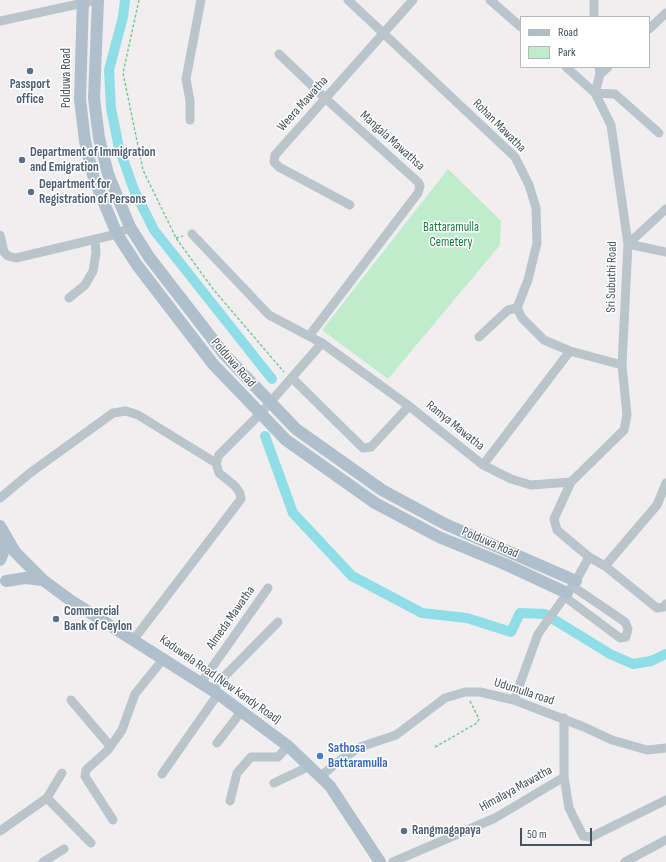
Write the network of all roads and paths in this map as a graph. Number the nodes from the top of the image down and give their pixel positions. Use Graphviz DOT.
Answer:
graph roads {
  1 [pos="97,0"];
  2 [pos="139,0"];
  3 [pos="201,0"];
  4 [pos="348,0"];
  5 [pos="413,0"];
  6 [pos="490,0"];
  7 [pos="594,0"];
  8 [pos="83,2"];
  9 [pos="666,13"];
  10 [pos="594,16"];
  11 [pos="0,21"];
  12 [pos="520,26"];
  13 [pos="650,28"];
  14 [pos="383,34"];
  15 [pos="279,54"];
  16 [pos="567,68"];
  17 [pos="600,71"];
  18 [pos="595,93"];
  19 [pos="326,99"];
  20 [pos="190,120"];
  21 [pos="659,133"];
  22 [pos="350,205"];
  23 [pos="666,209"];
  24 [pos="130,227"];
  25 [pos="118,234"];
  26 [pos="192,234"];
  27 [pos="0,235"];
  28 [pos="95,240"];
  29 [pos="628,244"];
  30 [pos="666,252"];
  31 [pos="69,298"];
  32 [pos="517,308"];
  33 [pos="309,336"];
  34 [pos="479,337"];
  35 [pos="322,343"];
  36 [pos="570,351"];
  37 [pos="622,365"];
  38 [pos="292,378"];
  39 [pos="270,403"];
  40 [pos="409,406"];
  41 [pos="260,414"];
  42 [pos="218,459"];
  43 [pos="483,465"];
  44 [pos="571,482"];
  45 [pos="666,483"];
  46 [pos="0,498"];
  47 [pos="2,530"];
  48 [pos="15,552"];
  49 [pos="589,557"];
  50 [pos="0,560"];
  51 [pos="25,563"];
  52 [pos="0,566"];
  53 [pos="605,566"];
  54 [pos="43,580"];
  55 [pos="3,583"];
  56 [pos="268,588"];
  57 [pos="570,589"];
  58 [pos="666,604"];
  59 [pos="278,622"];
  60 [pos="134,639"];
  61 [pos="164,658"];
  62 [pos="201,683"];
  63 [pos="215,692"];
  64 [pos="465,692"];
  65 [pos="71,700"];
  66 [pos="514,700"];
  67 [pos="241,712"];
  68 [pos="564,718"];
  69 [pos="217,743"];
  70 [pos="110,746"];
  71 [pos="288,746"];
  72 [pos="435,747"];
  73 [pos="666,748"];
  74 [pos="310,766"];
  75 [pos="62,773"];
  76 [pos="162,774"];
  77 [pos="321,776"];
  78 [pos="564,777"];
  79 [pos="274,783"];
  80 [pos="47,798"];
  81 [pos="666,800"];
  82 [pos="230,802"];
  83 [pos="113,820"];
  84 [pos="0,831"];
  85 [pos="666,840"];
  86 [pos="91,842"];
  87 [pos="64,849"];
  88 [pos="43,862"];
  89 [pos="380,862"];
  90 [pos="393,862"];
  91 [pos="625,862"];
  1 -- 8 [label="street"];
  1 -- 24 [label="main road, Polduwa Road"];
  2 -- 38 [label="path"];
  3 -- 20 [label="street"];
  4 -- 14 [label="street, Rohan Mawatha"];
  5 -- 14 [label="street, Weera Mawatha"];
  6 -- 12 [label="street"];
  7 -- 10 [label="street"];
  8 -- 11 [label="street"];
  8 -- 25 [label="main road, Polduwa Road"];
  9 -- 13 [label="street"];
  14 -- 19 [label="street, Weera Mawatha"];
  14 -- 32 [label="street, Rohan Mawatha"];
  15 -- 19 [label="street, Mangala Mawathsa"];
  16 -- 18 [label="street, Sri Subuthi Road"];
  17 -- 18 [label="street"];
  18 -- 21 [label="street"];
  18 -- 29 [label="street, Sri Subuthi Road"];
  19 -- 22 [label="street, Weera Mawatha"];
  19 -- 33 [label="street, Mangala Mawathsa"];
  23 -- 29 [label="street"];
  24 -- 25 [label="street"];
  24 -- 39 [label="main road, Polduwa Road"];
  25 -- 28 [label="street"];
  25 -- 41 [label="main road, Polduwa Road"];
  26 -- 33 [label="street, Ramya Mawatha"];
  27 -- 28 [label="street"];
  28 -- 31 [label="street"];
  29 -- 30 [label="street"];
  29 -- 37 [label="street, Sri Subuthi Road"];
  32 -- 34 [label="street"];
  32 -- 36 [label="street"];
  33 -- 35 [label="street, Ramya Mawatha"];
  35 -- 38 [label="street"];
  35 -- 40 [label="street, Ramya Mawatha"];
  36 -- 37 [label="street"];
  36 -- 43 [label="street"];
  37 -- 44 [label="street, Sri Subuthi Road"];
  38 -- 39 [label="street"];
  38 -- 40 [label="street"];
  39 -- 41 [label="street"];
  39 -- 57 [label="main road, Polduwa Road"];
  40 -- 43 [label="street, Ramya Mawatha"];
  41 -- 42 [label="street"];
  41 -- 57 [label="main road, Polduwa Road"];
  42 -- 46 [label="street"];
  42 -- 60 [label="street"];
  43 -- 44 [label="street, Ramya Mawatha"];
  44 -- 49 [label="street"];
  45 -- 53 [label="street"];
  47 -- 48 [label="main road, Kaduwela Road (New Kandy Road)"];
  47 -- 50 [label="main road"];
  48 -- 51 [label="main road, Kaduwela Road (New Kandy Road)"];
  48 -- 52 [label="main road"];
  49 -- 53 [label="street"];
  49 -- 57 [label="street"];
  51 -- 54 [label="main road, Kaduwela Road (New Kandy Road)"];
  51 -- 55 [label="main road"];
  53 -- 58 [label="street"];
  54 -- 55 [label="main road"];
  54 -- 60 [label="main road, Kaduwela Road (New Kandy Road)"];
  56 -- 62 [label="street, Almeda Mawatha"];
  57 -- 57 [label="street"];
  57 -- 66 [label="street"];
  59 -- 63 [label="street"];
  60 -- 61 [label="main road, Kaduwela Road (New Kandy Road)"];
  61 -- 62 [label="main road, Kaduwela Road (New Kandy Road)"];
  61 -- 70 [label="street"];
  62 -- 63 [label="main road, Kaduwela Road (New Kandy Road)"];
  63 -- 67 [label="main road, Kaduwela Road (New Kandy Road)"];
  63 -- 76 [label="street"];
  64 -- 66 [label="street, Udumulla road"];
  64 -- 72 [label="path"];
  64 -- 77 [label="street, Udumulla road"];
  65 -- 70 [label="street"];
  66 -- 68 [label="street, Udumulla road"];
  67 -- 69 [label="street"];
  67 -- 71 [label="main road, Kaduwela Road (New Kandy Road)"];
  68 -- 73 [label="street, Udumulla road"];
  68 -- 78 [label="street"];
  70 -- 83 [label="street"];
  71 -- 74 [label="main road, Kaduwela Road (New Kandy Road)"];
  71 -- 82 [label="street"];
  74 -- 77 [label="main road, Kaduwela Road (New Kandy Road)"];
  74 -- 79 [label="street"];
  75 -- 80 [label="street"];
  77 -- 89 [label="main road, Kaduwela Road (New Kandy Road)"];
  78 -- 81 [label="street"];
  78 -- 90 [label="street, Himalaya Mawatha"];
  80 -- 84 [label="street"];
  80 -- 86 [label="street"];
  85 -- 91 [label="street"];
  87 -- 88 [label="street"];
}
